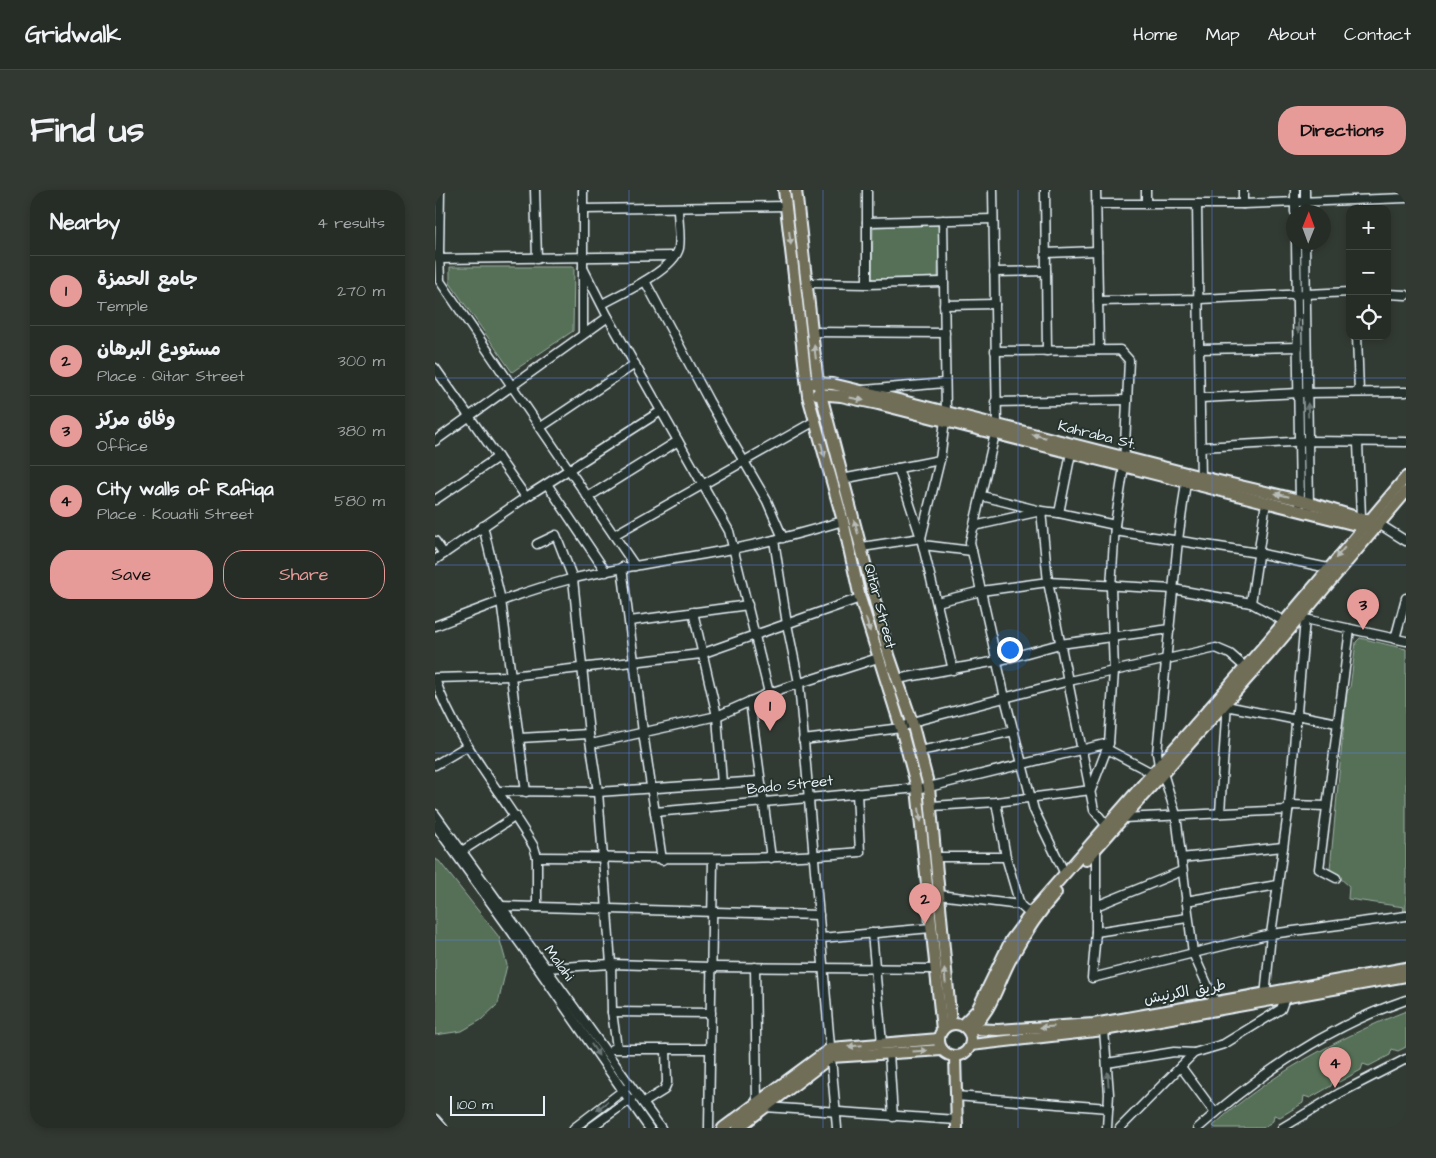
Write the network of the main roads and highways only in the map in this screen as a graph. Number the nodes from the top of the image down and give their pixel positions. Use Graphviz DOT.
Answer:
graph roads {
  1 [pos="784,190"];
  2 [pos="796,190"];
  3 [pos="794,275"];
  4 [pos="807,278"];
  5 [pos="811,317"];
  6 [pos="798,320"];
  7 [pos="819,383"];
  8 [pos="807,384"];
  9 [pos="821,394"];
  10 [pos="808,396"];
  11 [pos="945,417"];
  12 [pos="995,429"];
  13 [pos="1124,462"];
  14 [pos="1406,477"];
  15 [pos="1201,481"];
  16 [pos="1406,492"];
  17 [pos="1304,506"];
  18 [pos="1364,521"];
  19 [pos="1377,527"];
  20 [pos="1302,613"];
  21 [pos="1289,623"];
  22 [pos="1158,770"];
  23 [pos="938,879"];
  24 [pos="927,880"];
  25 [pos="1406,968"];
  26 [pos="1406,976"];
  27 [pos="1265,997"];
  28 [pos="960,1026"];
  29 [pos="940,1034"];
  30 [pos="971,1045"];
  31 [pos="942,1050"];
  32 [pos="831,1052"];
  33 [pos="955,1056"];
  34 [pos="957,1124"];
  35 [pos="737,1125"];
  36 [pos="723,1128"];
  1 -- 3 [label="main road, Qitar Street, one-way"];
  2 -- 4 [label="main road, Qitar Street"];
  3 -- 4 [label="main road"];
  3 -- 6 [label="main road, Qitar Street"];
  4 -- 5 [label="main road, Qitar Street"];
  5 -- 6 [label="main road"];
  7 -- 5 [label="main road, Qitar Street, one-way"];
  6 -- 8 [label="main road, Qitar Street"];
  7 -- 8 [label="main road, Kahraba St."];
  7 -- 9 [label="main road, Qitar Street"];
  7 -- 11 [label="main road, Kahraba St."];
  8 -- 10 [label="main road, Qitar Street"];
  9 -- 10 [label="main road, Kahraba St."];
  9 -- 11 [label="main road, Kahraba St., one-way"];
  23 -- 9 [label="main road, Qitar Street, one-way"];
  10 -- 24 [label="main road, Qitar Street, one-way"];
  11 -- 12 [label="main road, Kahraba St."];
  13 -- 12 [label="main road, Kahraba St., one-way"];
  12 -- 13 [label="main road, Kahraba St."];
  13 -- 15 [label="main road, Kahraba St."];
  13 -- 15 [label="main road, Kahraba St."];
  14 -- 18 [label="main road"];
  17 -- 15 [label="main road, Kahraba St., one-way"];
  15 -- 17 [label="main road, Kahraba St."];
  16 -- 19 [label="main road"];
  17 -- 18 [label="main road, Kahraba St."];
  18 -- 19 [label="main road, Kahraba St."];
  18 -- 20 [label="main road, one-way"];
  19 -- 20 [label="main road"];
  20 -- 21 [label="main road"];
  21 -- 22 [label="main road"];
  21 -- 22 [label="main road"];
  22 -- 28 [label="main road"];
  22 -- 28 [label="main road"];
  23 -- 24 [label="main road"];
  28 -- 23 [label="main road, Qitar Street, one-way"];
  24 -- 29 [label="main road, Qitar Street"];
  25 -- 27 [label="main road, طريق الكرنيش"];
  26 -- 27 [label="main road, طريق الكرنيش"];
  27 -- 28 [label="main road, طريق الكرنيش, one-way"];
  27 -- 30 [label="main road, طريق الكرنيش"];
  28 -- 29 [label="main road"];
  28 -- 30 [label="main road"];
  29 -- 31 [label="main road"];
  29 -- 32 [label="main road, one-way"];
  30 -- 33 [label="main road"];
  32 -- 31 [label="main road, one-way"];
  31 -- 33 [label="main road"];
  32 -- 35 [label="main road"];
  33 -- 34 [label="main road"];
  35 -- 36 [label="main road"];
}
